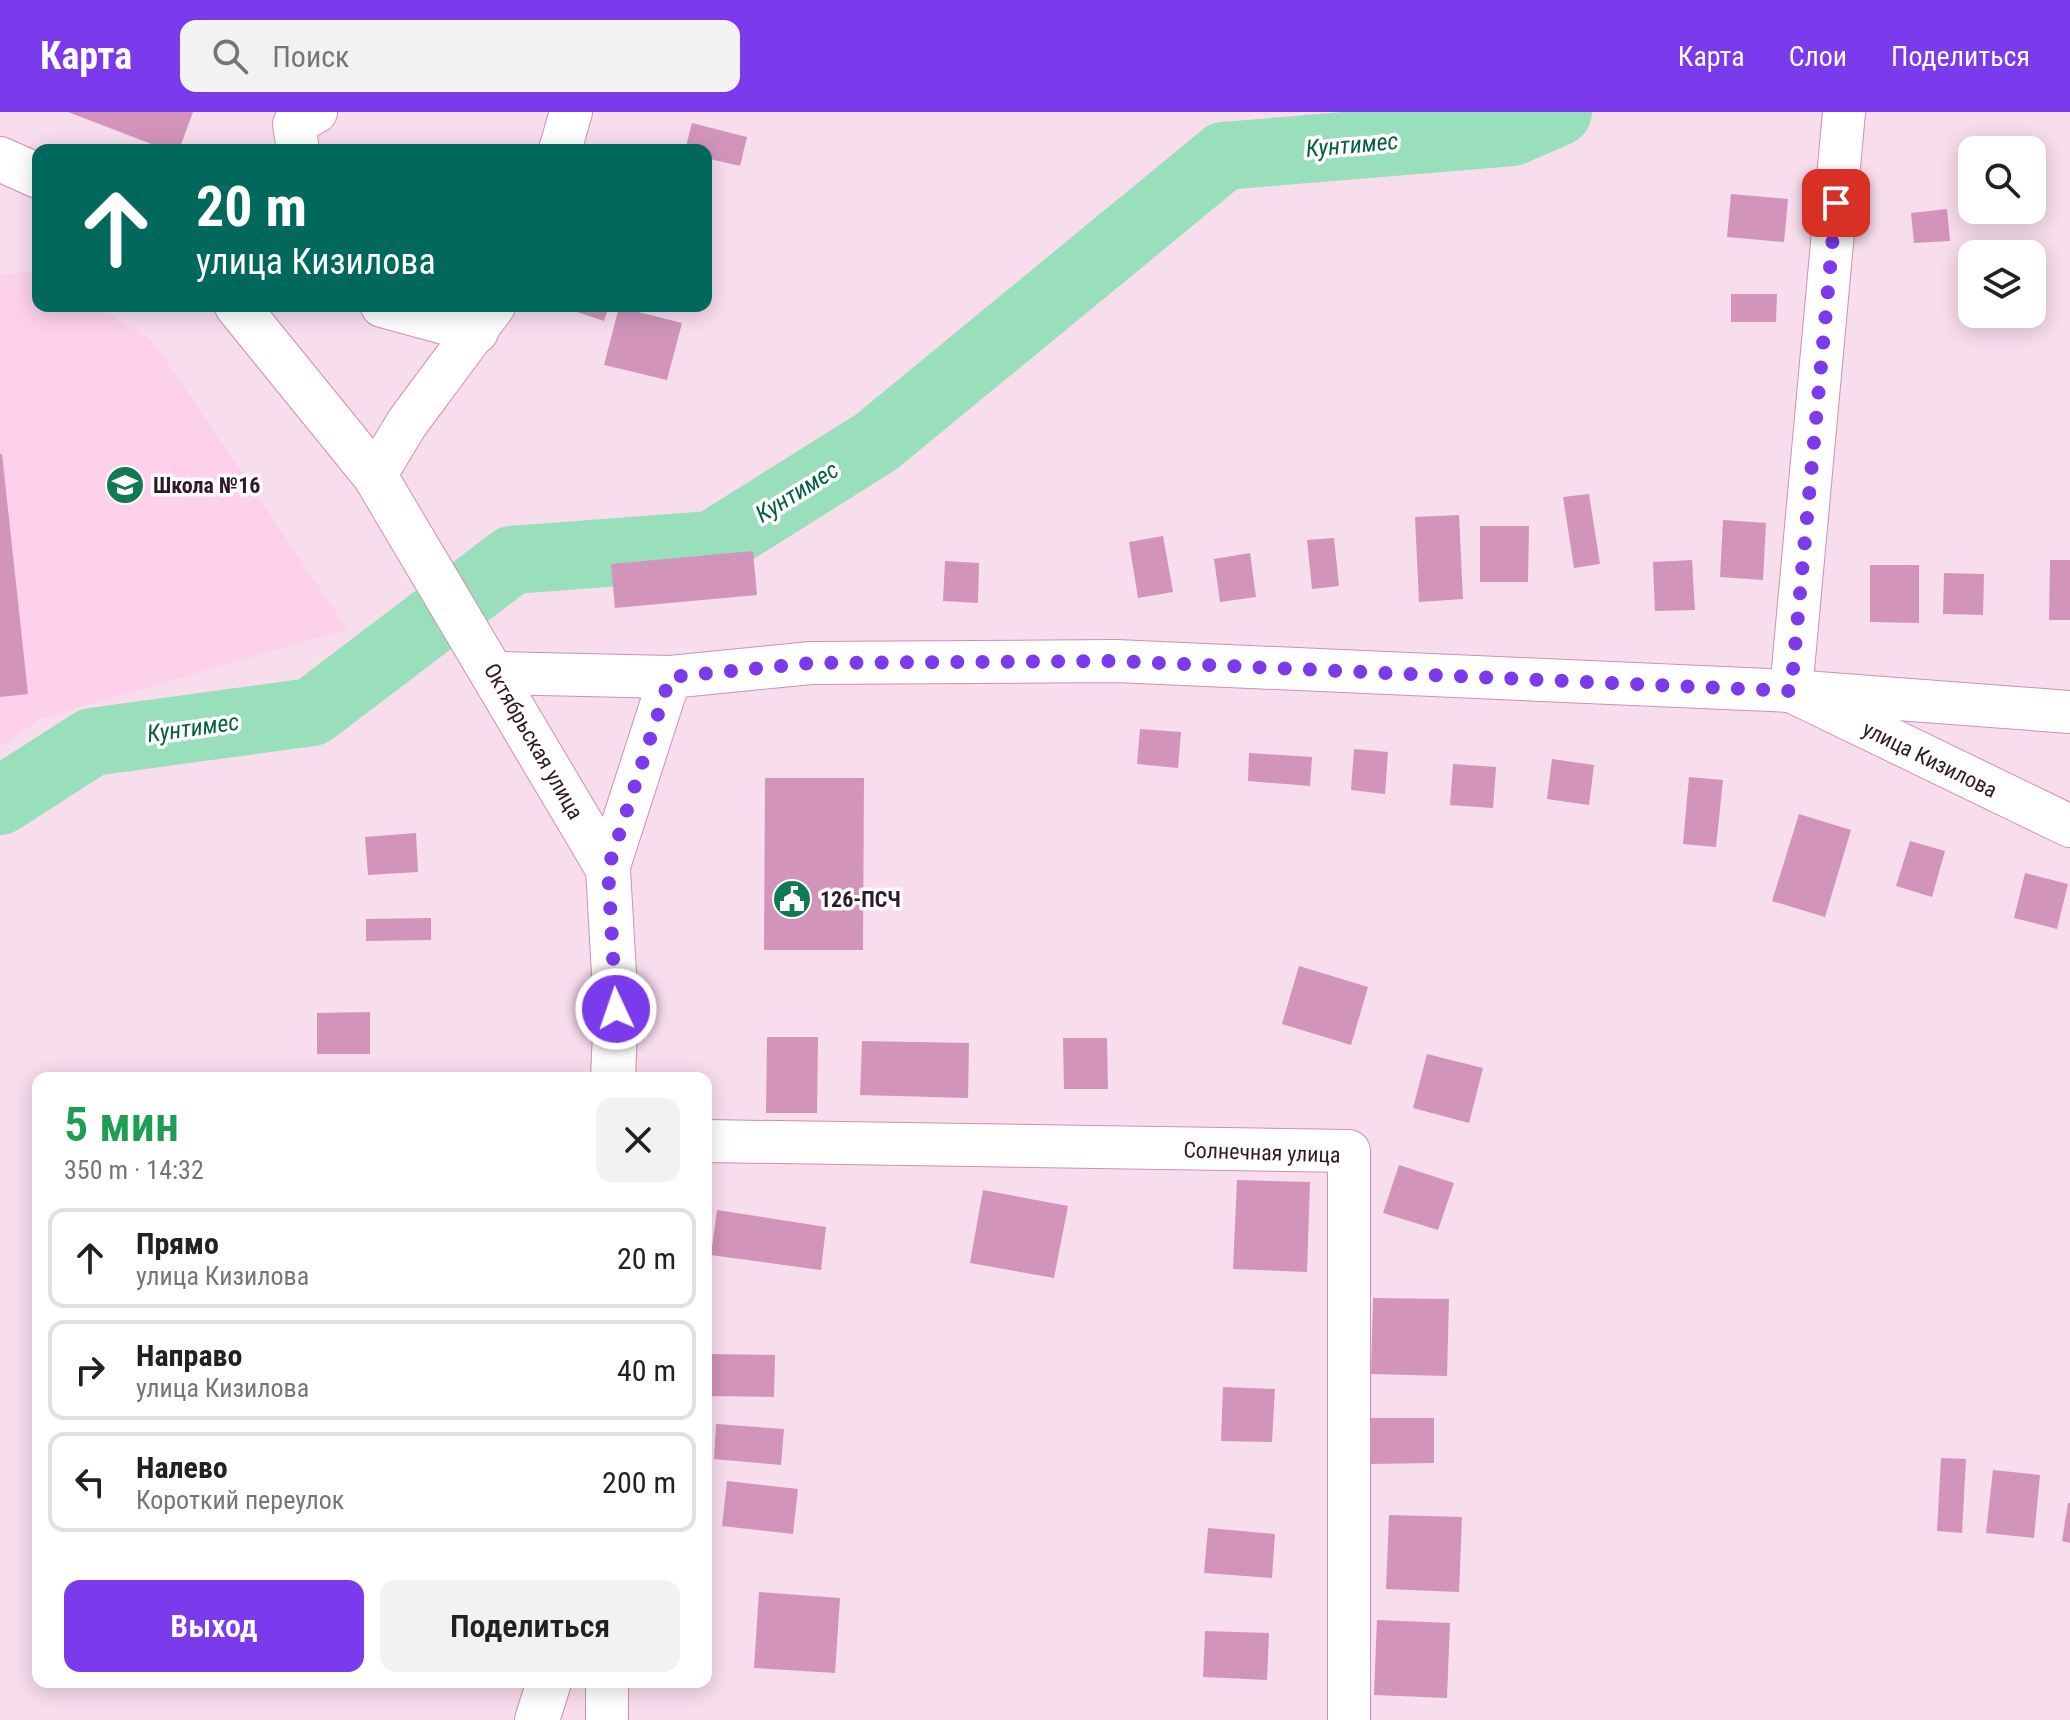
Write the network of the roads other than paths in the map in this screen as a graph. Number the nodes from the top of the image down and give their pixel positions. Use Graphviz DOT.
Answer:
graph roads {
  1 [pos="316,112"];
  2 [pos="571,112"];
  3 [pos="1844,112"];
  4 [pos="297,144"];
  5 [pos="562,144"];
  6 [pos="242,312"];
  7 [pos="430,312"];
  8 [pos="486,319"];
  9 [pos="375,476"];
  10 [pos="494,673"];
  11 [pos="670,677"];
  12 [pos="1791,691"];
  13 [pos="2070,712"];
  14 [pos="2070,826"];
  15 [pos="608,869"];
  16 [pos="613,1072"];
  17 [pos="712,1141"];
  18 [pos="547,1688"];
  19 [pos="607,1688"];
  20 [pos="537,1720"];
  21 [pos="607,1720"];
  22 [pos="1349,1720"];
  1 -- 4 [label="street"];
  2 -- 5 [label="street"];
  3 -- 12 [label="street"];
  6 -- 9 [label="main road, Октябрьская улица"];
  7 -- 8 [label="street"];
  8 -- 9 [label="street"];
  9 -- 10 [label="main road, Октябрьская улица"];
  10 -- 11 [label="street, улица Кизилова"];
  10 -- 15 [label="main road, Октябрьская улица"];
  11 -- 12 [label="street, улица Кизилова"];
  11 -- 15 [label="street"];
  12 -- 13 [label="street, улица Кизилова"];
  12 -- 14 [label="street, улица Кизилова"];
  15 -- 16 [label="main road, Октябрьская улица"];
  17 -- 22 [label="street, Солнечная улица"];
  18 -- 20 [label="main road"];
  19 -- 21 [label="street"];
}
